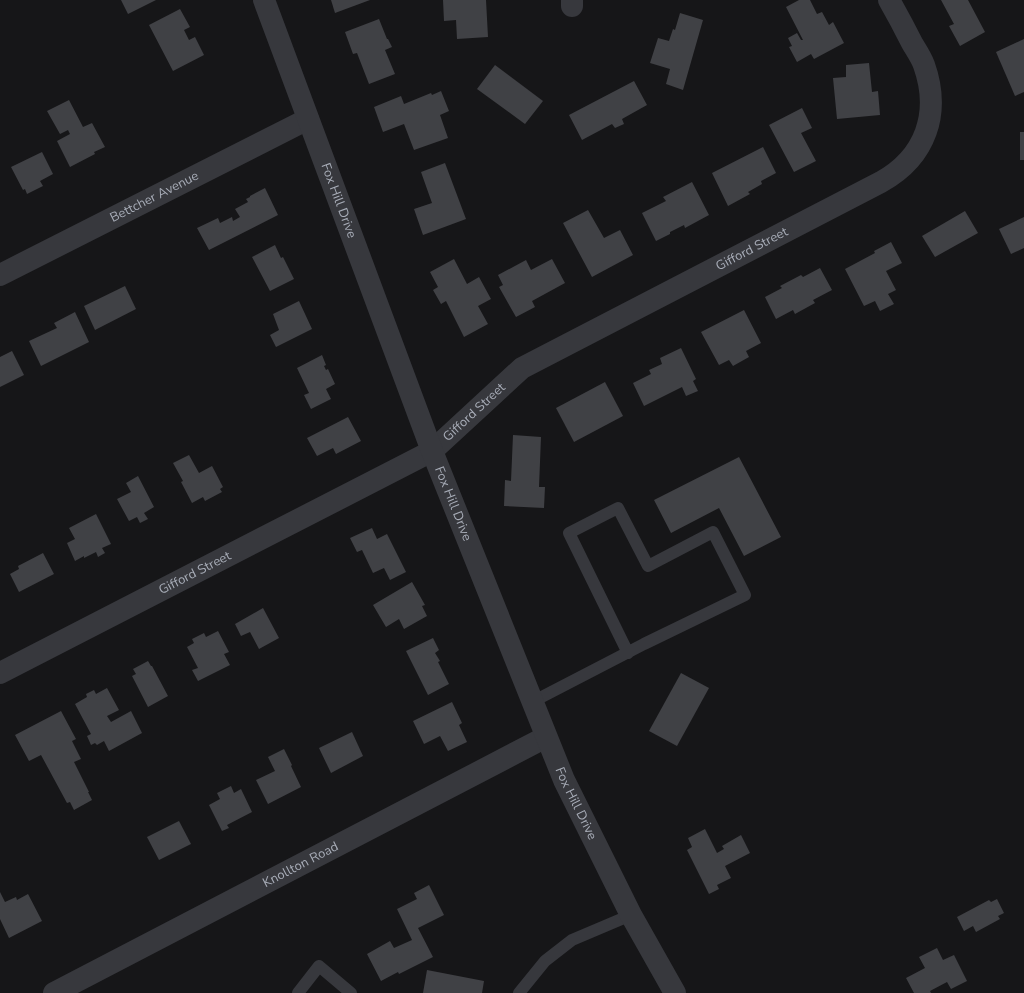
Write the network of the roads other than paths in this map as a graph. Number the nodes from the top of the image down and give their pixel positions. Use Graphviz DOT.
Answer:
graph roads {
  1 [pos="264,0"];
  2 [pos="890,0"];
  3 [pos="308,119"];
  4 [pos="0,275"];
  5 [pos="432,451"];
  6 [pos="628,653"];
  7 [pos="0,673"];
  8 [pos="532,702"];
  9 [pos="546,737"];
  10 [pos="632,915"];
  11 [pos="54,993"];
  12 [pos="298,993"];
  13 [pos="351,993"];
  14 [pos="519,993"];
  15 [pos="675,993"];
  1 -- 3 [label="street, Fox Hill Drive"];
  2 -- 5 [label="street, Gifford Street"];
  3 -- 4 [label="street, Bettcher Avenue"];
  3 -- 5 [label="street, Fox Hill Drive"];
  5 -- 7 [label="street, Gifford Street"];
  5 -- 8 [label="street, Fox Hill Drive"];
  6 -- 6 [label="lane"];
  6 -- 8 [label="lane"];
  8 -- 9 [label="street, Fox Hill Drive"];
  9 -- 10 [label="street, Fox Hill Drive"];
  9 -- 11 [label="street, Knollton Road"];
  10 -- 14 [label="lane"];
  10 -- 15 [label="street, Fox Hill Drive"];
  12 -- 13 [label="lane"];
}
